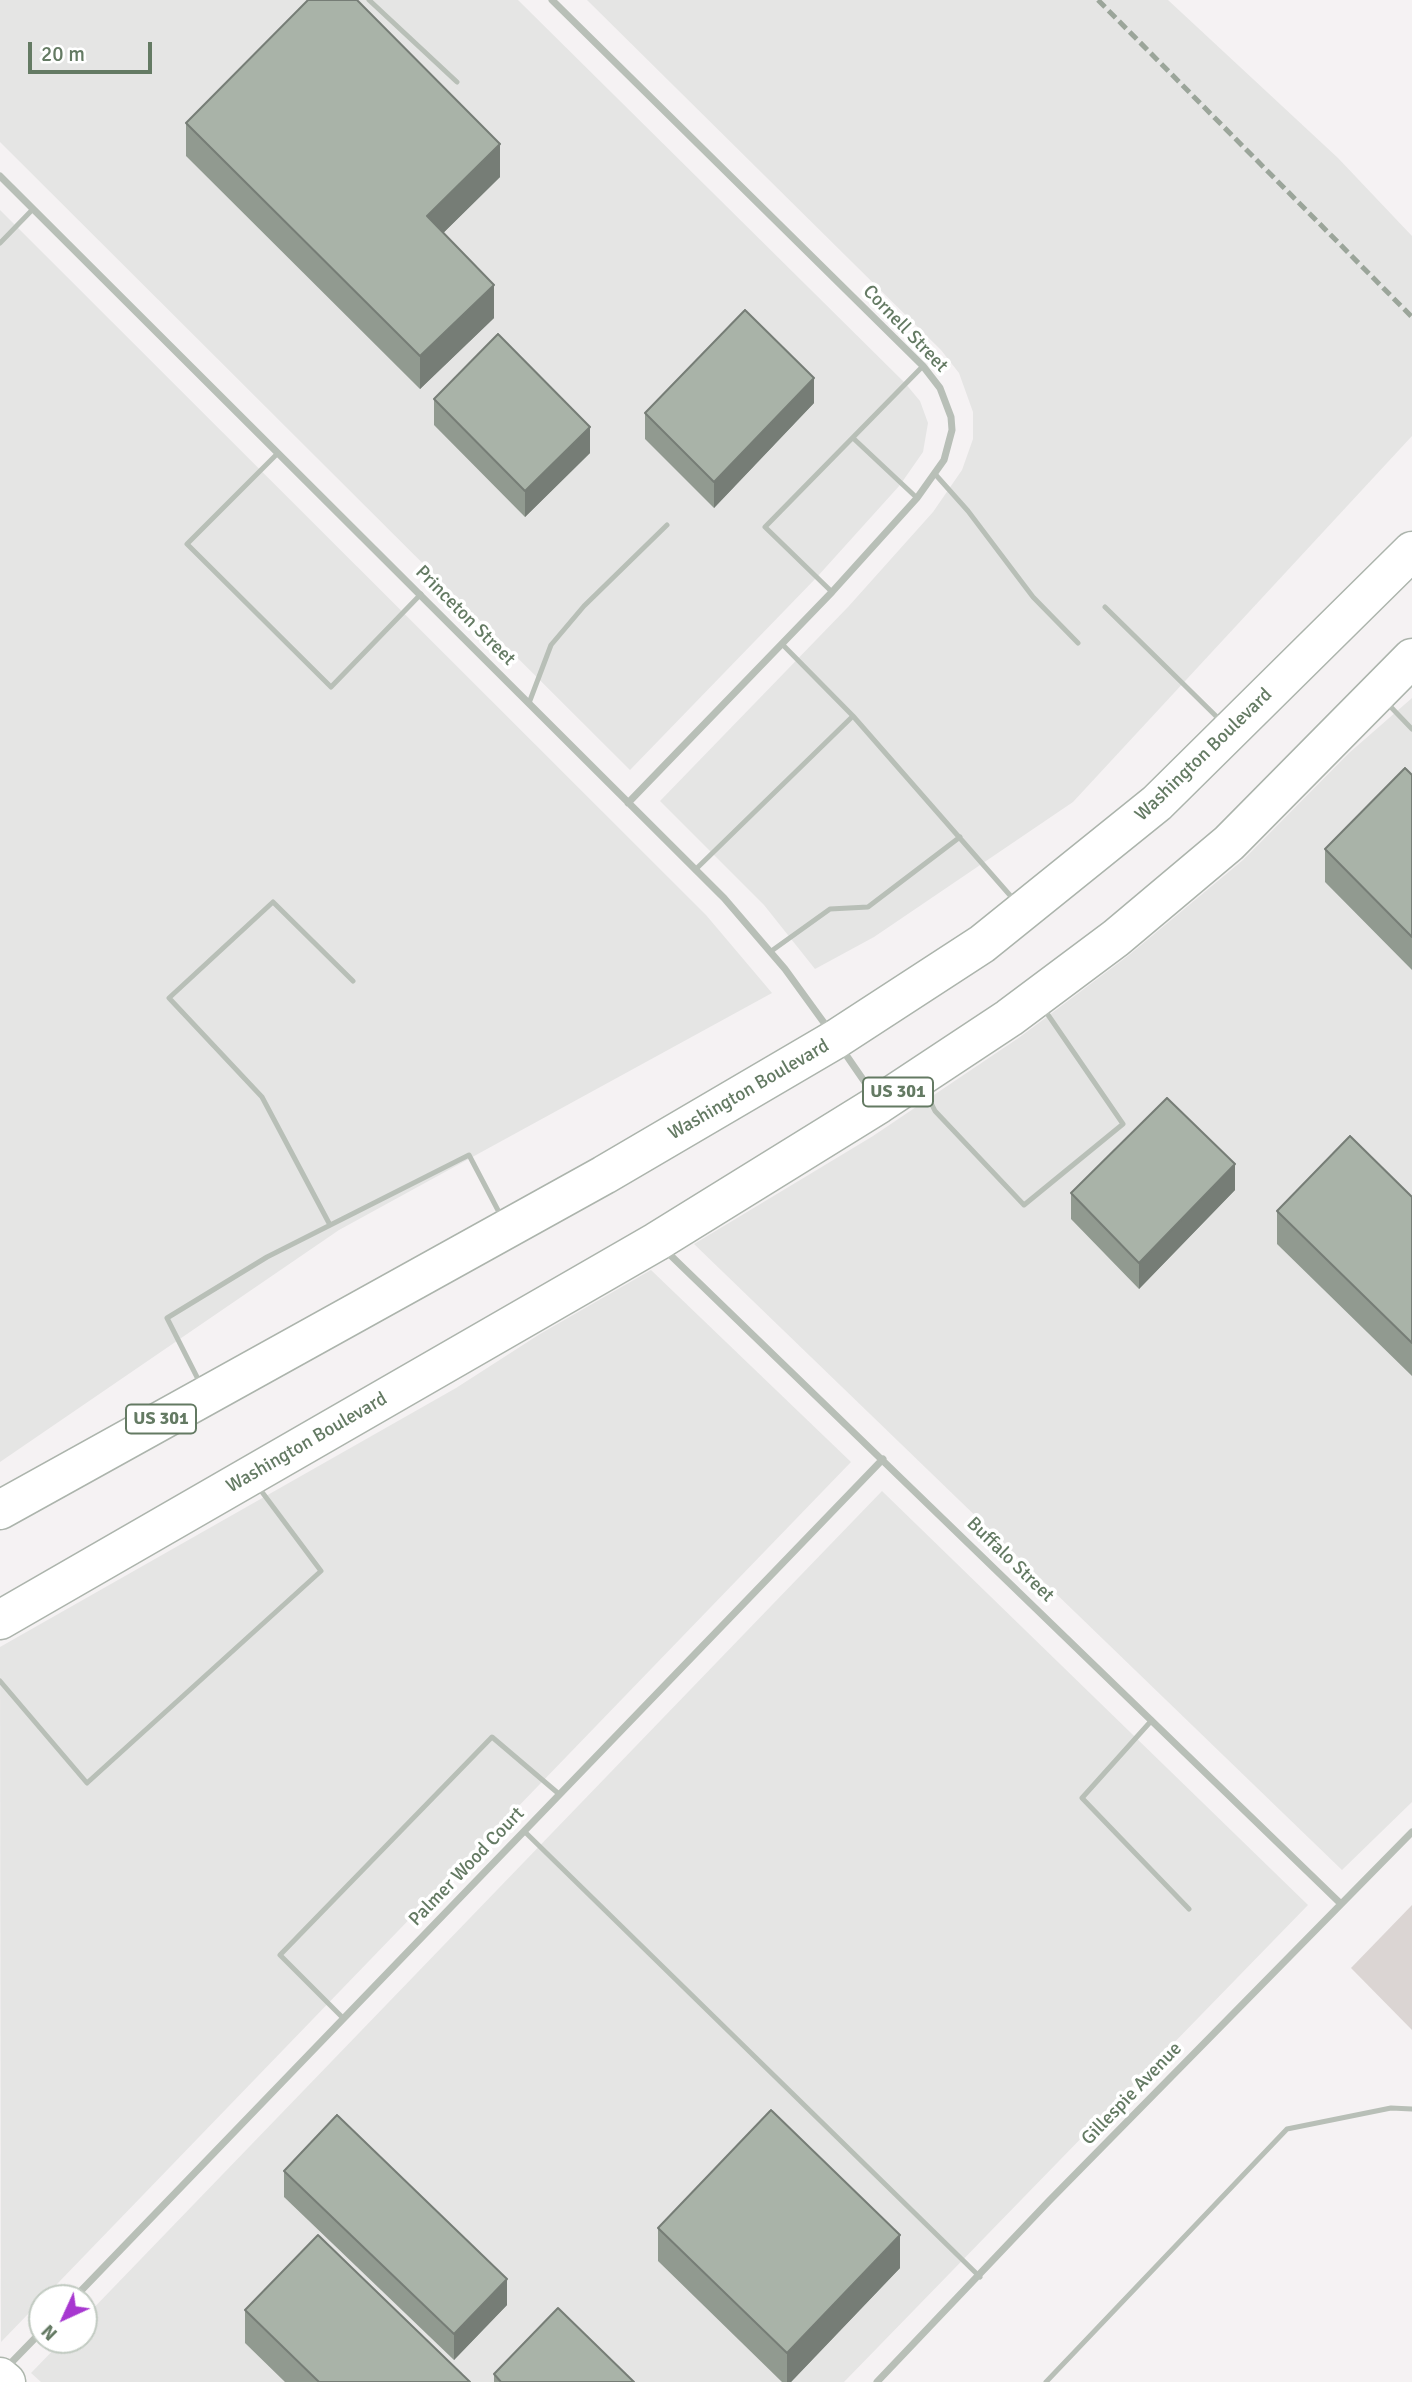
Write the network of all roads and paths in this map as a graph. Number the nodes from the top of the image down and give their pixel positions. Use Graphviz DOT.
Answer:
graph roads {
  1 [pos="369,0"];
  2 [pos="552,0"];
  3 [pos="457,82"];
  4 [pos="0,176"];
  5 [pos="33,209"];
  6 [pos="0,243"];
  7 [pos="923,366"];
  8 [pos="853,438"];
  9 [pos="278,453"];
  10 [pos="935,474"];
  11 [pos="917,498"];
  12 [pos="667,525"];
  13 [pos="1412,551"];
  14 [pos="832,592"];
  15 [pos="421,594"];
  16 [pos="1105,607"];
  17 [pos="1078,643"];
  18 [pos="782,644"];
  19 [pos="1412,658"];
  20 [pos="1378,693"];
  21 [pos="529,703"];
  22 [pos="853,716"];
  23 [pos="1412,729"];
  24 [pos="1231,731"];
  25 [pos="628,803"];
  26 [pos="960,837"];
  27 [pos="695,870"];
  28 [pos="1024,911"];
  29 [pos="771,952"];
  30 [pos="353,981"];
  31 [pos="1036,998"];
  32 [pos="836,1039"];
  33 [pos="918,1078"];
  34 [pos="879,1104"];
  35 [pos="330,1225"];
  36 [pos="507,1228"];
  37 [pos="656,1242"];
  38 [pos="206,1394"];
  39 [pos="883,1459"];
  40 [pos="250,1476"];
  41 [pos="0,1510"];
  42 [pos="0,1620"];
  43 [pos="0,1681"];
  44 [pos="1152,1720"];
  45 [pos="559,1794"];
  46 [pos="524,1831"];
  47 [pos="1412,1832"];
  48 [pos="1340,1903"];
  49 [pos="1189,1909"];
  50 [pos="343,2018"];
  51 [pos="1412,2109"];
  52 [pos="981,2277"];
  53 [pos="87,2284"];
  54 [pos="28,2346"];
  55 [pos="0,2376"];
  56 [pos="6,2382"];
  57 [pos="877,2382"];
  58 [pos="1046,2382"];
  1 -- 3 [label="lane"];
  2 -- 7 [label="street, Cornell Street"];
  4 -- 5 [label="street, Princeton Street"];
  5 -- 6 [label="lane"];
  5 -- 9 [label="street, Princeton Street"];
  7 -- 8 [label="lane"];
  7 -- 10 [label="street, Cornell Street"];
  8 -- 11 [label="lane"];
  8 -- 14 [label="lane"];
  9 -- 15 [label="street, Princeton Street"];
  9 -- 15 [label="lane"];
  10 -- 11 [label="street, Cornell Street"];
  10 -- 17 [label="lane"];
  11 -- 14 [label="street, Cornell Street"];
  12 -- 21 [label="lane"];
  13 -- 24 [label="main road, Washington Boulevard / US 301"];
  14 -- 18 [label="street, Cornell Street"];
  15 -- 21 [label="street, Princeton Street"];
  16 -- 24 [label="lane"];
  18 -- 22 [label="lane"];
  18 -- 25 [label="street, Cornell Street"];
  19 -- 20 [label="main road, Washington Boulevard / US 301"];
  20 -- 23 [label="lane"];
  20 -- 31 [label="main road, Washington Boulevard / US 301"];
  21 -- 25 [label="street, Princeton Street"];
  22 -- 26 [label="lane"];
  22 -- 27 [label="lane"];
  24 -- 28 [label="main road, Washington Boulevard / US 301"];
  25 -- 27 [label="street, Princeton Street"];
  26 -- 28 [label="lane"];
  26 -- 29 [label="lane"];
  27 -- 29 [label="street, Princeton Street"];
  28 -- 32 [label="main road, Washington Boulevard / US 301"];
  29 -- 32 [label="street, Princeton Street"];
  30 -- 35 [label="lane"];
  31 -- 33 [label="main road, Washington Boulevard / US 301"];
  31 -- 33 [label="lane"];
  32 -- 34 [label="street, Princeton Street"];
  32 -- 36 [label="main road, Washington Boulevard / US 301"];
  33 -- 34 [label="main road, Washington Boulevard / US 301"];
  34 -- 37 [label="main road, Washington Boulevard / US 301"];
  35 -- 36 [label="lane"];
  35 -- 38 [label="lane"];
  36 -- 38 [label="main road, Washington Boulevard / US 301"];
  37 -- 39 [label="street, Buffalo Street"];
  37 -- 40 [label="main road, Washington Boulevard / US 301"];
  38 -- 41 [label="main road, Washington Boulevard / US 301"];
  39 -- 44 [label="street, Buffalo Street"];
  39 -- 45 [label="street, Palmer Wood Court"];
  40 -- 42 [label="main road, Washington Boulevard / US 301"];
  40 -- 43 [label="lane"];
  44 -- 48 [label="street, Buffalo Street"];
  44 -- 49 [label="lane"];
  45 -- 46 [label="street, Palmer Wood Court"];
  45 -- 50 [label="lane"];
  46 -- 50 [label="street, Palmer Wood Court"];
  46 -- 52 [label="lane"];
  47 -- 48 [label="street, Gillespie Avenue"];
  48 -- 52 [label="street, Gillespie Avenue"];
  50 -- 53 [label="street, Palmer Wood Court"];
  51 -- 58 [label="lane"];
  52 -- 57 [label="street, Gillespie Avenue"];
  54 -- 55 [label="street"];
  55 -- 56 [label="main road"];
}
